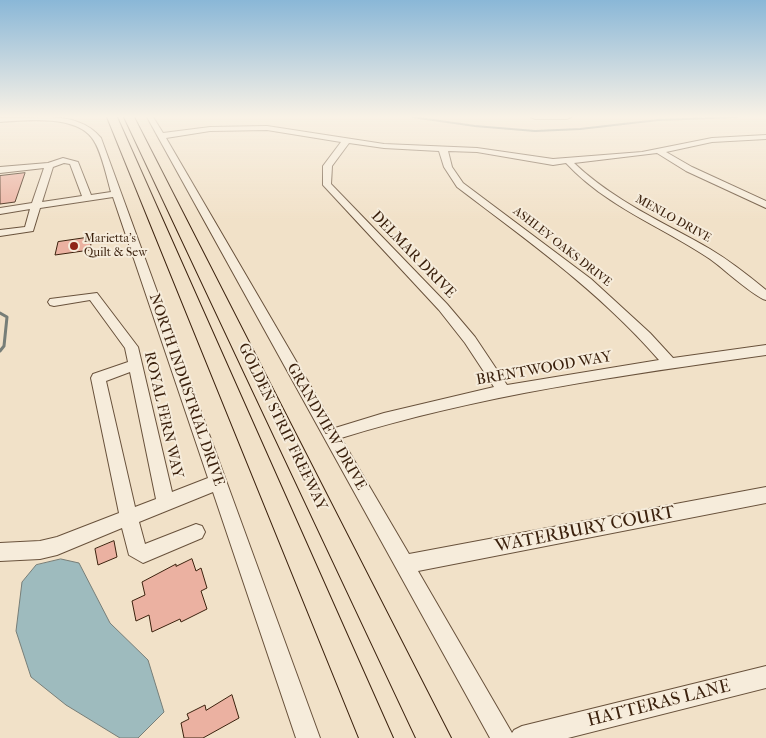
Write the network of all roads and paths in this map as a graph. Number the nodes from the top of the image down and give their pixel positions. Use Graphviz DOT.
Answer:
graph roads {
  1 [pos="102,151"];
  2 [pos="127,151"];
  3 [pos="147,151"];
  4 [pos="170,151"];
  5 [pos="338,151"];
  6 [pos="443,151"];
  7 [pos="485,151"];
  8 [pos="655,151"];
  9 [pos="659,151"];
  10 [pos="570,162"];
  11 [pos="48,165"];
  12 [pos="0,170"];
  13 [pos="118,194"];
  14 [pos="88,199"];
  15 [pos="766,205"];
  16 [pos="36,206"];
  17 [pos="0,211"];
  18 [pos="0,233"];
  19 [pos="766,296"];
  20 [pos="54,302"];
  21 [pos="766,350"];
  22 [pos="670,364"];
  23 [pos="135,365"];
  24 [pos="504,391"];
  25 [pos="331,435"];
  26 [pos="218,482"];
  27 [pos="766,495"];
  28 [pos="166,503"];
  29 [pos="130,518"];
  30 [pos="196,532"];
  31 [pos="0,552"];
  32 [pos="405,564"];
  33 [pos="766,678"];
  34 [pos="308,738"];
  35 [pos="376,738"];
  36 [pos="434,738"];
  37 [pos="503,738"];
  38 [pos="522,738"];
  1 -- 13 [label="street, NORTH INDUSTRIAL DRIVE"];
  2 -- 35 [label="highway, GOLDEN STRIP FREEWAY"];
  3 -- 36 [label="highway, GOLDEN STRIP FREEWAY"];
  4 -- 25 [label="street, GRANDVIEW DRIVE"];
  5 -- 24 [label="street, DELMAR DRIVE"];
  6 -- 22 [label="street, ASHLEY OAKS DRIVE"];
  7 -- 10 [label="street"];
  8 -- 10 [label="street"];
  9 -- 15 [label="street"];
  10 -- 19 [label="street, MENLO DRIVE"];
  11 -- 12 [label="street"];
  11 -- 14 [label="street"];
  11 -- 16 [label="street"];
  13 -- 14 [label="street"];
  13 -- 26 [label="street, NORTH INDUSTRIAL DRIVE"];
  14 -- 16 [label="street"];
  16 -- 17 [label="street"];
  16 -- 18 [label="street"];
  20 -- 23 [label="street, ROYAL FERN WAY"];
  21 -- 22 [label="street, BRENTWOOD WAY"];
  22 -- 24 [label="street, BRENTWOOD WAY"];
  23 -- 28 [label="street, ROYAL FERN WAY"];
  23 -- 29 [label="street"];
  24 -- 25 [label="street, BRENTWOOD WAY"];
  25 -- 32 [label="street, GRANDVIEW DRIVE"];
  26 -- 28 [label="street"];
  26 -- 34 [label="street, NORTH INDUSTRIAL DRIVE"];
  27 -- 32 [label="street, WATERBURY COURT"];
  28 -- 29 [label="street"];
  29 -- 30 [label="street"];
  29 -- 31 [label="street"];
  32 -- 37 [label="street, GRANDVIEW DRIVE"];
  33 -- 38 [label="street, HATTERAS LANE"];
}
